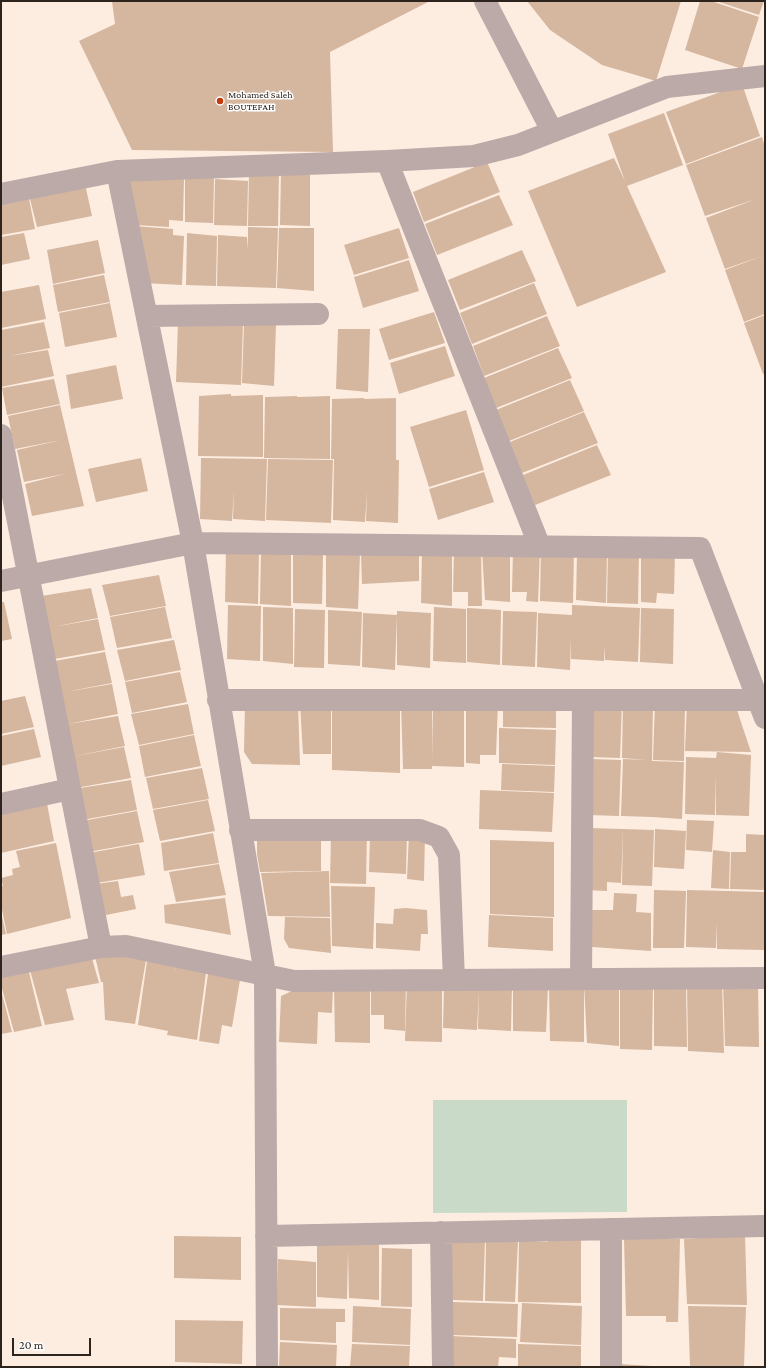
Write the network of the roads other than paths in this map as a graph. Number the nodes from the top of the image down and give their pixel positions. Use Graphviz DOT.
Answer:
graph roads {
  1 [pos="485,1"];
  2 [pos="765,76"];
  3 [pos="552,131"];
  4 [pos="387,161"];
  5 [pos="117,171"];
  6 [pos="1,194"];
  7 [pos="318,314"];
  8 [pos="146,316"];
  9 [pos="1,436"];
  10 [pos="193,543"];
  11 [pos="540,547"];
  12 [pos="27,576"];
  13 [pos="1,581"];
  14 [pos="218,700"];
  15 [pos="583,700"];
  16 [pos="762,709"];
  17 [pos="70,789"];
  18 [pos="1,804"];
  19 [pos="240,830"];
  20 [pos="101,947"];
  21 [pos="1,966"];
  22 [pos="265,974"];
  23 [pos="765,978"];
  24 [pos="581,979"];
  25 [pos="454,980"];
  26 [pos="765,1226"];
  27 [pos="611,1229"];
  28 [pos="441,1232"];
  29 [pos="266,1236"];
  30 [pos="267,1367"];
  31 [pos="443,1367"];
  32 [pos="611,1367"];
  1 -- 3 [label="street"];
  2 -- 3 [label="street"];
  3 -- 4 [label="street"];
  4 -- 5 [label="street"];
  4 -- 11 [label="street"];
  5 -- 6 [label="street"];
  5 -- 8 [label="street"];
  7 -- 8 [label="street"];
  8 -- 10 [label="street"];
  9 -- 12 [label="street"];
  10 -- 11 [label="street"];
  10 -- 12 [label="street"];
  10 -- 14 [label="street"];
  11 -- 16 [label="street"];
  12 -- 13 [label="street"];
  12 -- 17 [label="street"];
  14 -- 15 [label="street"];
  14 -- 19 [label="street"];
  15 -- 16 [label="street"];
  15 -- 24 [label="street"];
  17 -- 18 [label="street"];
  17 -- 20 [label="street"];
  19 -- 22 [label="street"];
  19 -- 25 [label="street"];
  20 -- 21 [label="street"];
  20 -- 22 [label="street"];
  22 -- 25 [label="street"];
  22 -- 29 [label="street"];
  23 -- 24 [label="street"];
  24 -- 25 [label="street"];
  26 -- 27 [label="street"];
  27 -- 28 [label="street"];
  27 -- 32 [label="street"];
  28 -- 29 [label="street"];
  28 -- 31 [label="street"];
  29 -- 30 [label="street"];
}
